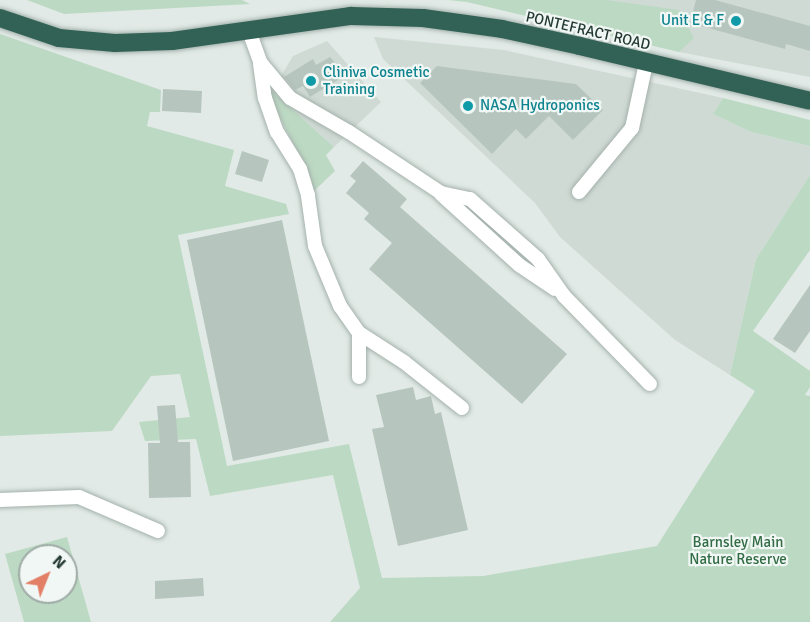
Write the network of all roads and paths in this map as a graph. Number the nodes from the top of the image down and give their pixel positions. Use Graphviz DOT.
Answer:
graph roads {
  1 [pos="0,18"];
  2 [pos="249,31"];
  3 [pos="260,62"];
  4 [pos="646,63"];
  5 [pos="810,100"];
  6 [pos="579,192"];
  7 [pos="359,333"];
  8 [pos="359,377"];
  9 [pos="650,384"];
  10 [pos="462,408"];
  11 [pos="0,500"];
  12 [pos="158,531"];
  1 -- 2 [label="highway, PONTEFRACT ROAD"];
  2 -- 3 [label="lane"];
  2 -- 4 [label="highway, PONTEFRACT ROAD"];
  3 -- 7 [label="lane"];
  3 -- 9 [label="lane"];
  4 -- 5 [label="highway, PONTEFRACT ROAD"];
  4 -- 6 [label="lane"];
  7 -- 8 [label="lane"];
  7 -- 10 [label="lane"];
  11 -- 12 [label="lane"];
}
